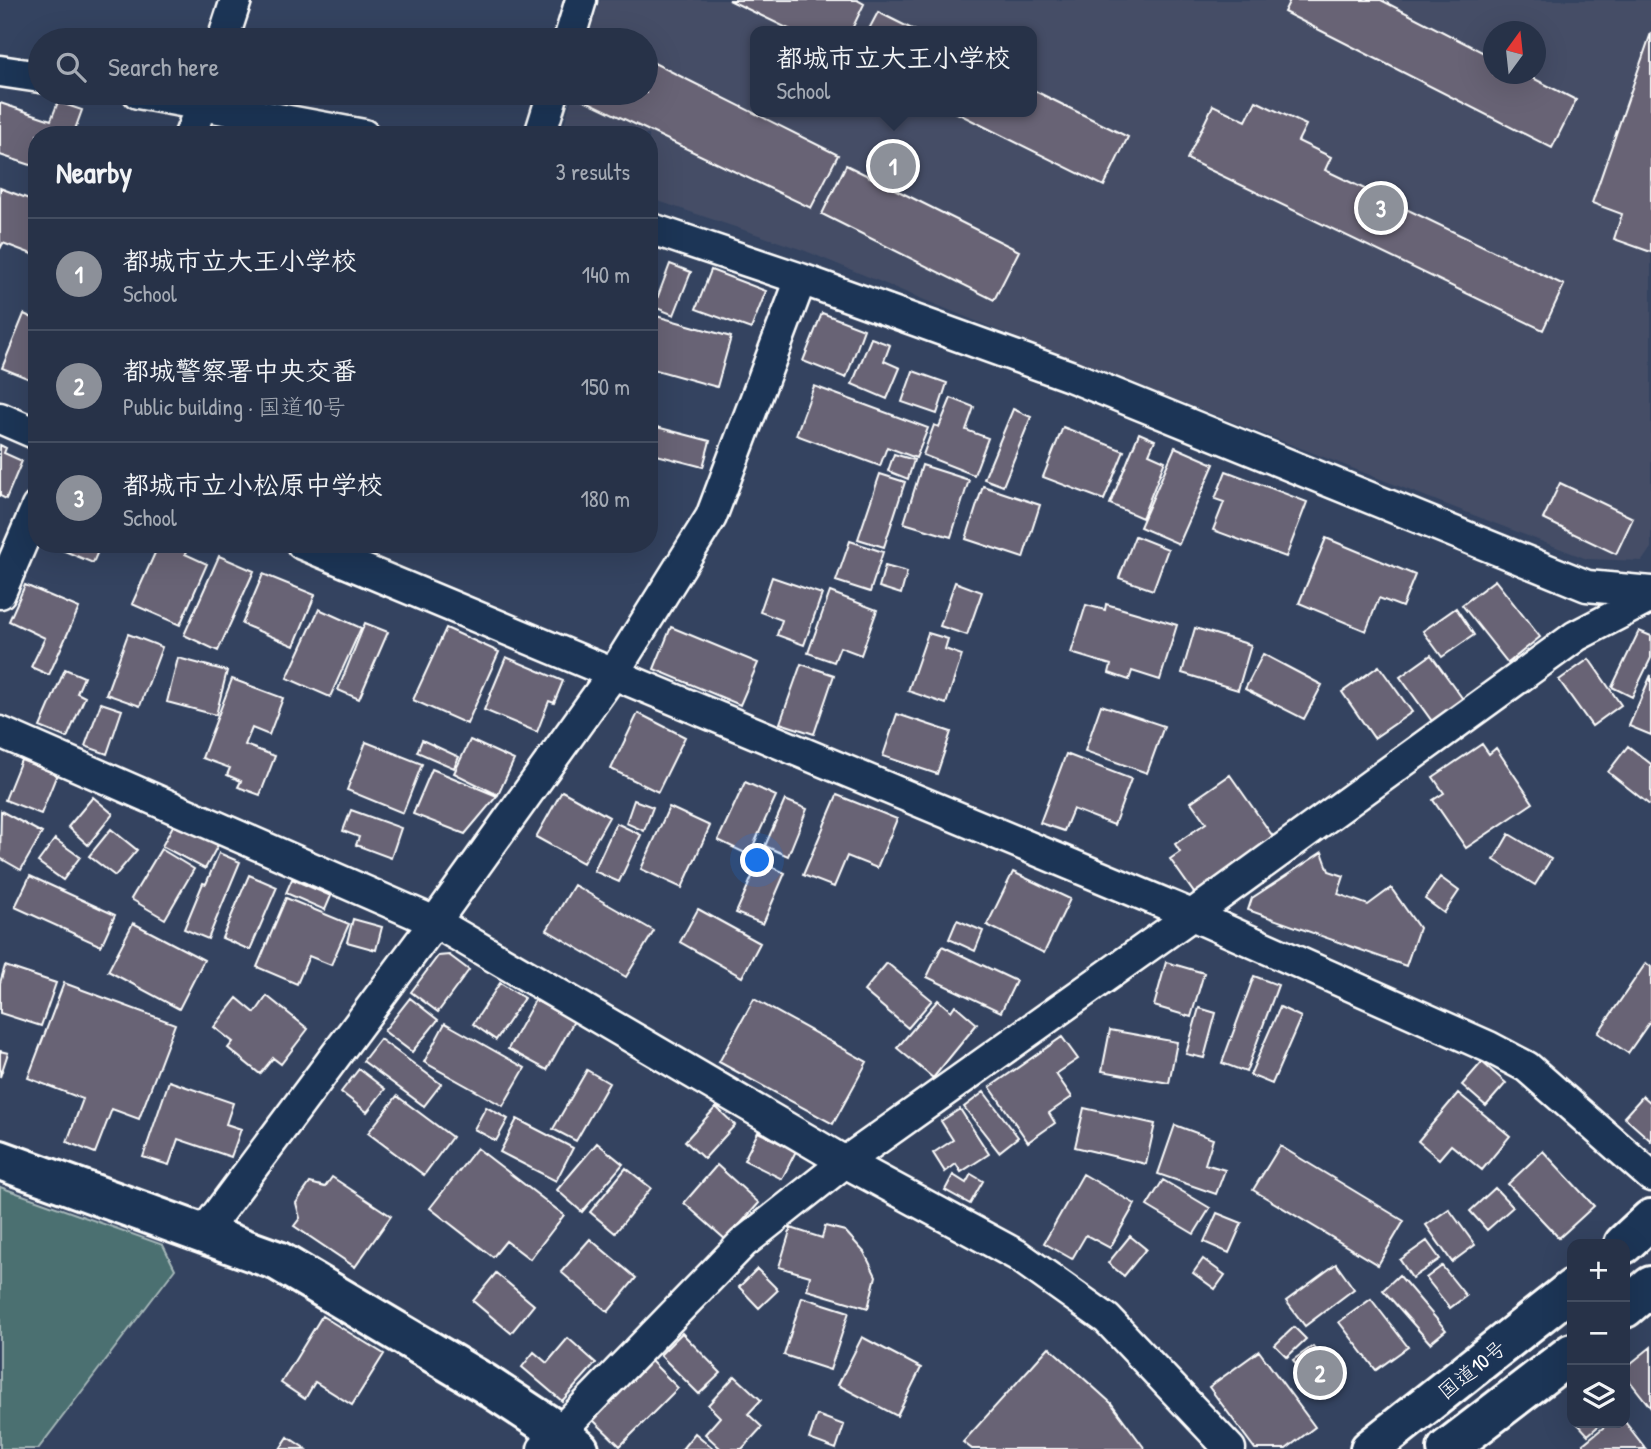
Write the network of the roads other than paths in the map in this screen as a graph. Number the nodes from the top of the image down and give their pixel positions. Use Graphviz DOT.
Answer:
graph roads {
  1 [pos="236,0"];
  2 [pos="581,0"];
  3 [pos="227,28"];
  4 [pos="573,28"];
  5 [pos="0,71"];
  6 [pos="28,75"];
  7 [pos="202,105"];
  8 [pos="235,105"];
  9 [pos="549,105"];
  10 [pos="194,126"];
  11 [pos="325,126"];
  12 [pos="543,126"];
  13 [pos="658,231"];
  14 [pos="801,279"];
  15 [pos="0,418"];
  16 [pos="28,430"];
  17 [pos="28,528"];
  18 [pos="324,553"];
  19 [pos="0,593"];
  20 [pos="1651,594"];
  21 [pos="613,674"];
  22 [pos="0,732"];
  23 [pos="1192,915"];
  24 [pos="435,922"];
  25 [pos="0,1160"];
  26 [pos="845,1162"];
  27 [pos="1651,1176"];
  28 [pos="1651,1219"];
  29 [pos="202,1235"];
  30 [pos="1629,1239"];
  31 [pos="1651,1286"];
  32 [pos="1567,1293"];
  33 [pos="1630,1304"];
  34 [pos="1567,1357"];
  35 [pos="561,1444"];
  36 [pos="1230,1449"];
  37 [pos="1370,1449"];
  38 [pos="1447,1449"];
  1 -- 3 [label="street"];
  2 -- 4 [label="street"];
  5 -- 6 [label="street"];
  7 -- 10 [label="street"];
  8 -- 11 [label="street"];
  9 -- 12 [label="street"];
  13 -- 14 [label="street"];
  14 -- 20 [label="street"];
  14 -- 21 [label="street"];
  15 -- 16 [label="street"];
  17 -- 19 [label="street"];
  18 -- 21 [label="street"];
  20 -- 23 [label="street"];
  21 -- 23 [label="street"];
  21 -- 24 [label="street"];
  22 -- 24 [label="street"];
  23 -- 26 [label="street"];
  23 -- 27 [label="street"];
  24 -- 26 [label="street"];
  24 -- 29 [label="street"];
  25 -- 29 [label="main road"];
  26 -- 35 [label="street"];
  26 -- 36 [label="street"];
  28 -- 30 [label="main road"];
  29 -- 35 [label="main road"];
  31 -- 33 [label="main road"];
  32 -- 37 [label="main road, 国道10号"];
  34 -- 38 [label="main road"];
}
